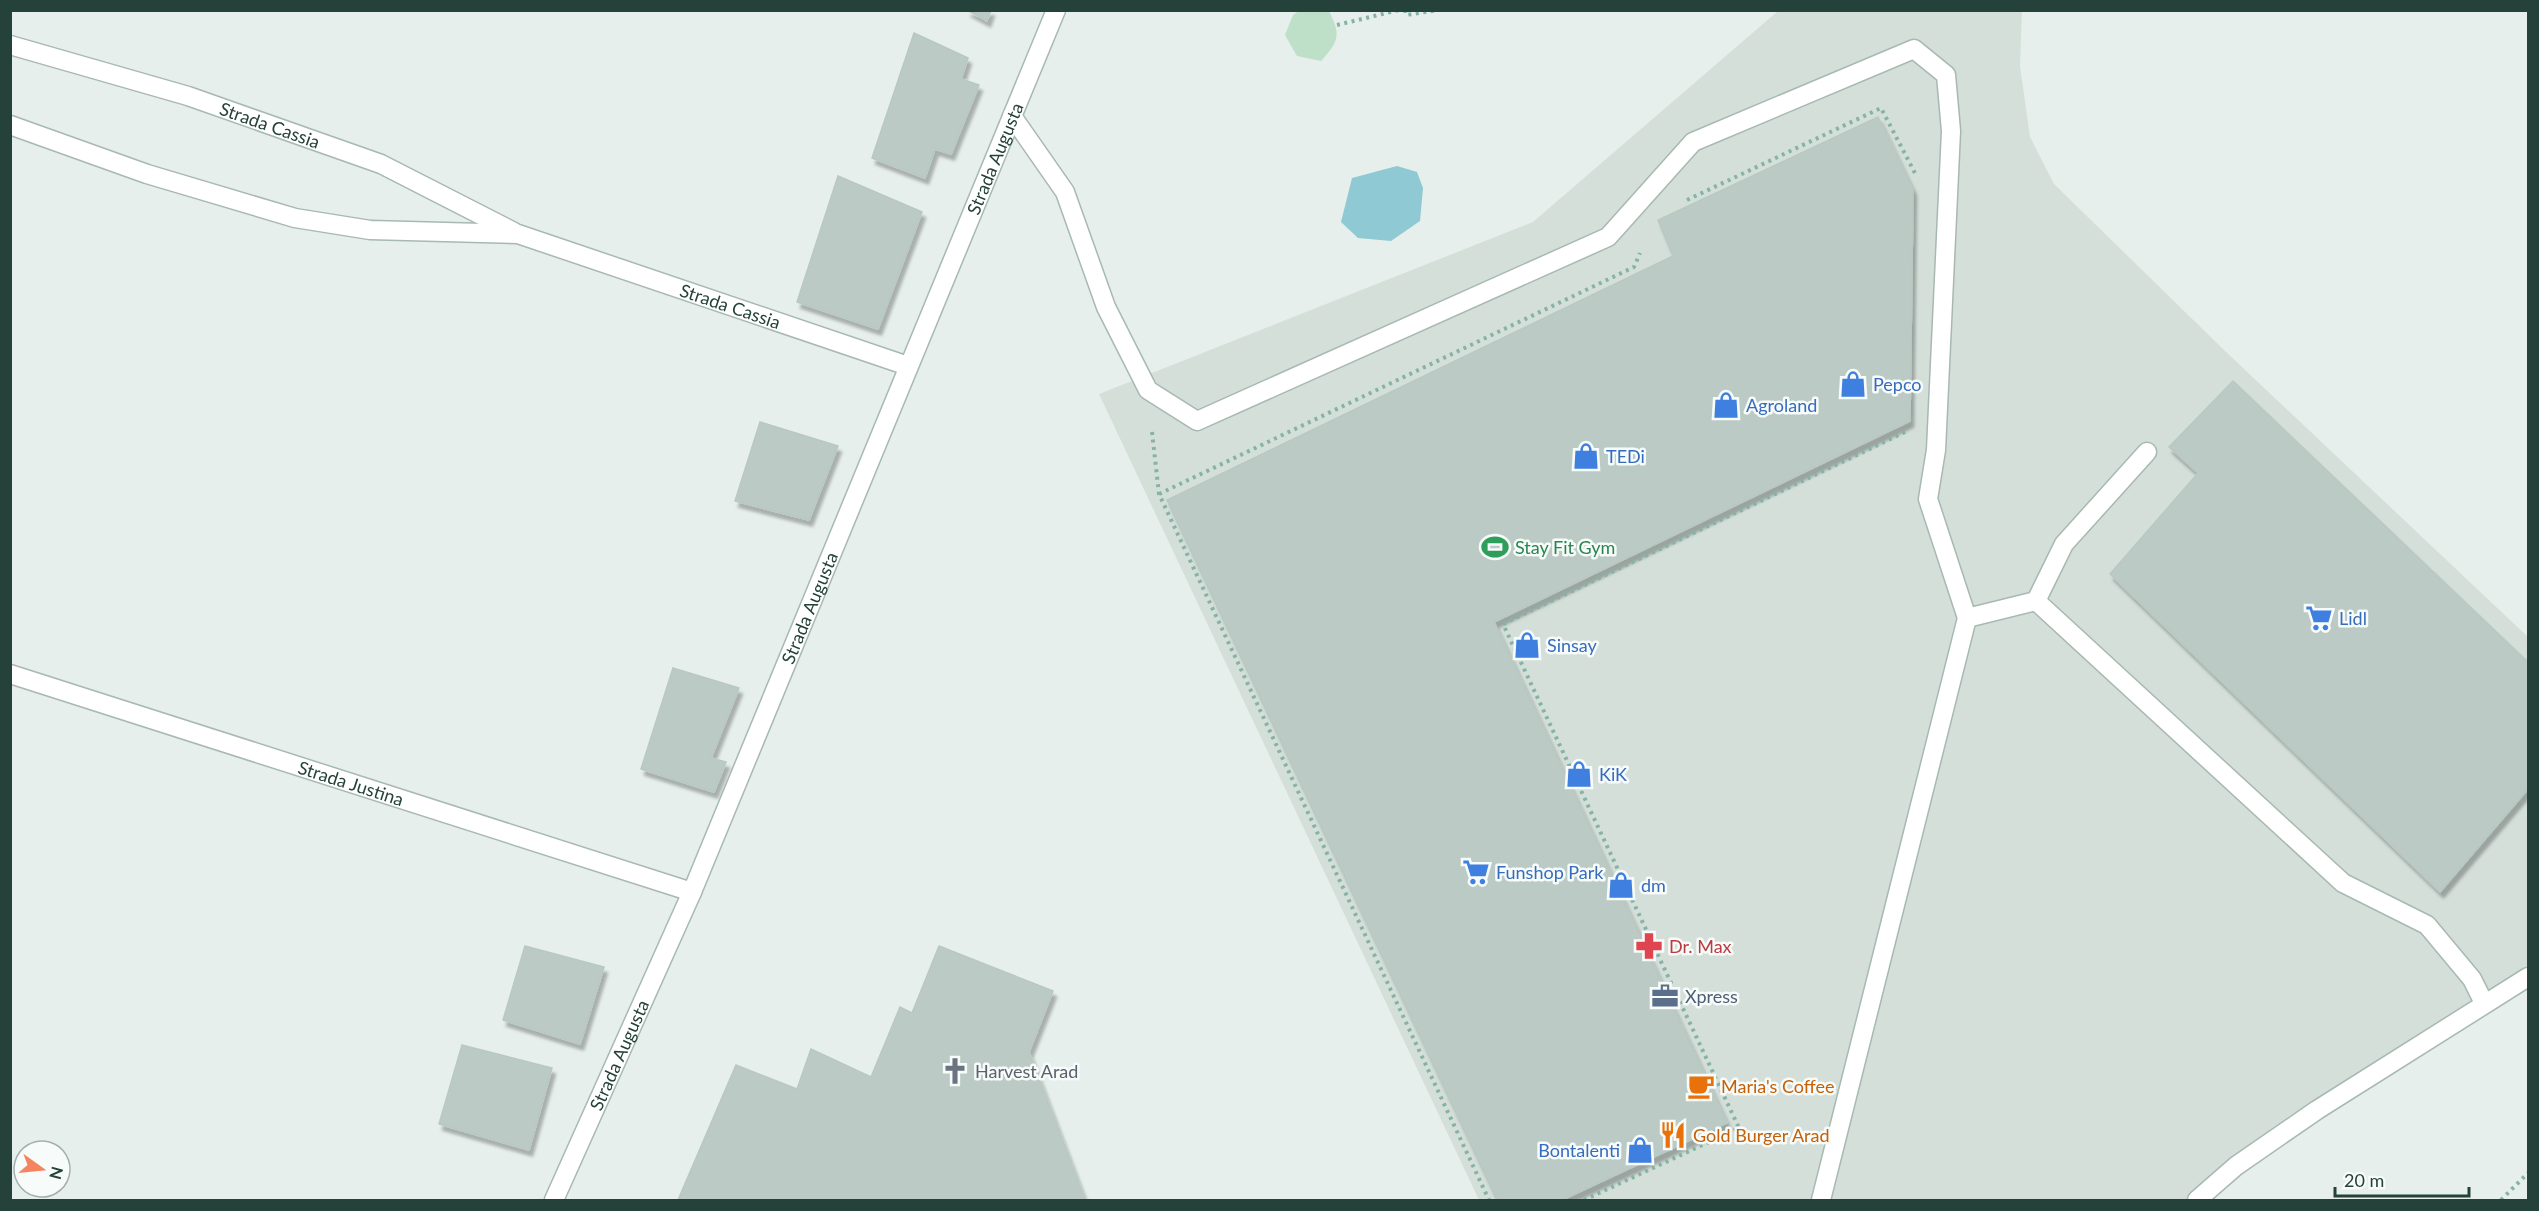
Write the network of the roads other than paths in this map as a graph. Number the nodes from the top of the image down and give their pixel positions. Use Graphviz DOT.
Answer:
graph roads {
  1 [pos="1056,10"];
  2 [pos="10,45"];
  3 [pos="1012,116"];
  4 [pos="10,125"];
  5 [pos="518,234"];
  6 [pos="908,366"];
  7 [pos="2147,452"];
  8 [pos="2036,600"];
  9 [pos="1967,618"];
  10 [pos="10,674"];
  11 [pos="692,892"];
  12 [pos="2529,977"];
  13 [pos="2484,1003"];
  14 [pos="554,1200"];
  15 [pos="1821,1200"];
  16 [pos="2197,1200"];
  1 -- 3 [label="street, Strada Augusta"];
  2 -- 5 [label="street, Strada Cassia"];
  3 -- 6 [label="street, Strada Augusta"];
  3 -- 9 [label="street"];
  4 -- 5 [label="street, Strada Cassia"];
  5 -- 6 [label="street, Strada Cassia"];
  6 -- 11 [label="street, Strada Augusta"];
  7 -- 8 [label="street"];
  8 -- 9 [label="street"];
  8 -- 13 [label="street"];
  9 -- 15 [label="street"];
  10 -- 11 [label="street, Strada Justina"];
  11 -- 14 [label="street, Strada Augusta"];
  12 -- 13 [label="street"];
  13 -- 16 [label="street"];
}
